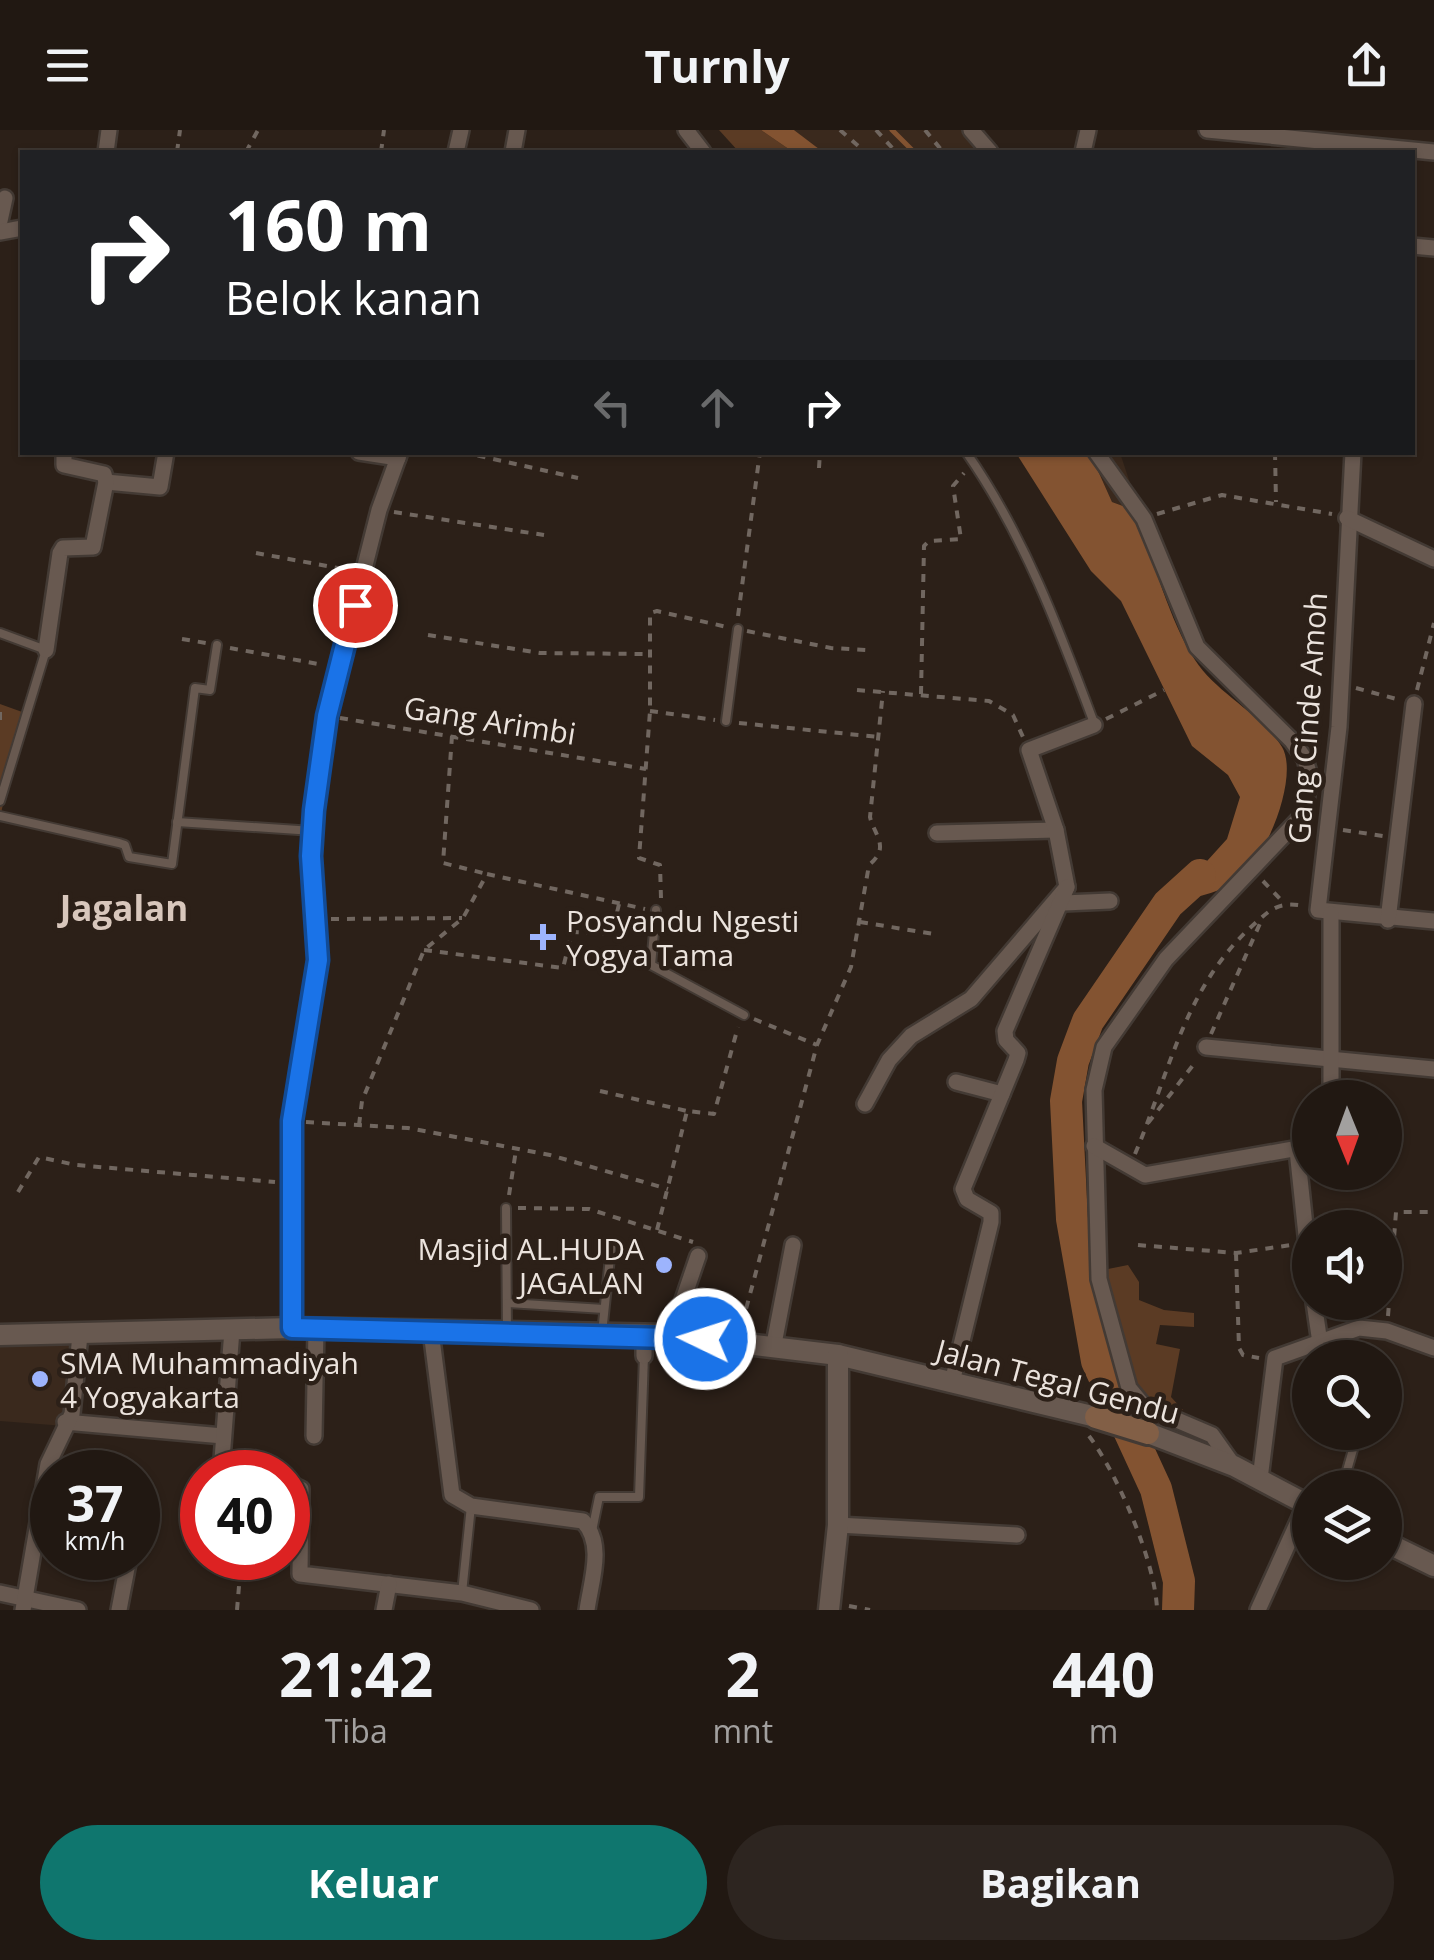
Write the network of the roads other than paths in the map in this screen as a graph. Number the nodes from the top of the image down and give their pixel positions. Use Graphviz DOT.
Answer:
graph roads {
  1 [pos="686,130"];
  2 [pos="971,130"];
  3 [pos="1207,130"];
  4 [pos="1329,141"];
  5 [pos="701,150"];
  6 [pos="988,150"];
  7 [pos="1415,150"];
  8 [pos="6,198"];
  9 [pos="0,221"];
  10 [pos="64,455"];
  11 [pos="165,455"];
  12 [pos="399,455"];
  13 [pos="968,455"];
  14 [pos="1098,455"];
  15 [pos="1353,455"];
  16 [pos="106,482"];
  17 [pos="1347,518"];
  18 [pos="1434,559"];
  19 [pos="738,629"];
  20 [pos="0,633"];
  21 [pos="217,645"];
  22 [pos="46,650"];
  23 [pos="1414,704"];
  24 [pos="726,721"];
  25 [pos="1094,725"];
  26 [pos="0,801"];
  27 [pos="0,816"];
  28 [pos="177,822"];
  29 [pos="1056,830"];
  30 [pos="312,831"];
  31 [pos="937,833"];
  32 [pos="1065,895"];
  33 [pos="1110,901"];
  34 [pos="656,910"];
  35 [pos="1324,912"];
  36 [pos="1388,920"];
  37 [pos="1434,921"];
  38 [pos="744,1015"];
  39 [pos="1206,1047"];
  40 [pos="1332,1060"];
  41 [pos="1434,1069"];
  42 [pos="1331,1080"];
  43 [pos="956,1082"];
  44 [pos="1002,1094"];
  45 [pos="865,1104"];
  46 [pos="1094,1146"];
  47 [pos="1292,1150"];
  48 [pos="506,1208"];
  49 [pos="793,1245"];
  50 [pos="611,1248"];
  51 [pos="698,1256"];
  52 [pos="508,1303"];
  53 [pos="604,1308"];
  54 [pos="292,1328"];
  55 [pos="316,1328"];
  56 [pos="232,1330"];
  57 [pos="507,1330"];
  58 [pos="431,1331"];
  59 [pos="80,1334"];
  60 [pos="602,1334"];
  61 [pos="0,1335"];
  62 [pos="671,1336"];
  63 [pos="1328,1340"];
  64 [pos="774,1344"];
  65 [pos="644,1345"];
  66 [pos="1434,1348"];
  67 [pos="1292,1352"];
  68 [pos="838,1354"];
  69 [pos="953,1376"];
  70 [pos="1096,1417"];
  71 [pos="65,1422"];
  72 [pos="1148,1433"];
  73 [pos="222,1436"];
  74 [pos="314,1436"];
  75 [pos="222,1450"];
  76 [pos="1234,1466"];
  77 [pos="1260,1479"];
  78 [pos="1292,1496"];
  79 [pos="472,1506"];
  80 [pos="838,1526"];
  81 [pos="592,1531"];
  82 [pos="1017,1535"];
  83 [pos="1292,1539"];
  84 [pos="1402,1550"];
  85 [pos="1434,1566"];
  86 [pos="310,1575"];
  87 [pos="125,1580"];
  88 [pos="389,1584"];
  89 [pos="462,1593"];
  90 [pos="0,1594"];
  91 [pos="23,1604"];
  92 [pos="78,1610"];
  93 [pos="119,1610"];
  94 [pos="384,1610"];
  95 [pos="532,1610"];
  96 [pos="588,1610"];
  97 [pos="828,1610"];
  98 [pos="1258,1610"];
  1 -- 5 [label="street"];
  2 -- 6 [label="street"];
  3 -- 4 [label="street"];
  4 -- 7 [label="street"];
  8 -- 9 [label="street"];
  10 -- 16 [label="street"];
  11 -- 16 [label="street"];
  12 -- 30 [label="street"];
  13 -- 25 [label="lane"];
  14 -- 46 [label="street"];
  15 -- 17 [label="street, Gang Cinde Amoh"];
  16 -- 22 [label="street"];
  17 -- 18 [label="street"];
  17 -- 35 [label="street, Gang Cinde Amoh"];
  19 -- 24 [label="lane"];
  20 -- 22 [label="lane"];
  21 -- 28 [label="lane"];
  22 -- 26 [label="lane"];
  23 -- 36 [label="street"];
  25 -- 29 [label="street"];
  27 -- 28 [label="lane"];
  28 -- 30 [label="lane"];
  29 -- 31 [label="street"];
  29 -- 32 [label="street"];
  30 -- 54 [label="street"];
  32 -- 33 [label="street"];
  32 -- 44 [label="street"];
  32 -- 45 [label="street"];
  34 -- 38 [label="lane"];
  35 -- 36 [label="street"];
  35 -- 40 [label="street, Gang Cinde Amoh"];
  36 -- 37 [label="street"];
  39 -- 40 [label="street"];
  40 -- 41 [label="street"];
  40 -- 42 [label="street, Gang Cinde Amoh"];
  43 -- 44 [label="street"];
  44 -- 69 [label="street"];
  46 -- 47 [label="street"];
  46 -- 76 [label="street"];
  48 -- 52 [label="lane"];
  49 -- 64 [label="street"];
  50 -- 53 [label="lane"];
  51 -- 62 [label="street"];
  52 -- 53 [label="lane"];
  52 -- 57 [label="lane"];
  53 -- 60 [label="lane"];
  54 -- 55 [label="street, Jalan Tegal Gendu"];
  54 -- 56 [label="street, Jalan Tegal Gendu"];
  55 -- 58 [label="street, Jalan Tegal Gendu"];
  55 -- 74 [label="street"];
  56 -- 59 [label="street, Jalan Tegal Gendu"];
  56 -- 73 [label="street"];
  57 -- 58 [label="street, Jalan Tegal Gendu"];
  57 -- 60 [label="street, Jalan Tegal Gendu"];
  58 -- 79 [label="street"];
  59 -- 61 [label="street, Jalan Tegal Gendu"];
  59 -- 71 [label="street"];
  60 -- 65 [label="street, Jalan Tegal Gendu"];
  62 -- 64 [label="street, Jalan Tegal Gendu"];
  62 -- 65 [label="street, Jalan Tegal Gendu"];
  63 -- 66 [label="street"];
  64 -- 68 [label="street, Jalan Tegal Gendu"];
  65 -- 81 [label="lane"];
  67 -- 77 [label="street"];
  68 -- 69 [label="street, Jalan Tegal Gendu"];
  68 -- 80 [label="street"];
  69 -- 70 [label="street, Jalan Tegal Gendu"];
  70 -- 72 [label="main road, Jalan Tegal Gendu"];
  71 -- 73 [label="street"];
  71 -- 91 [label="street"];
  72 -- 76 [label="street, Jalan Tegal Gendu"];
  73 -- 75 [label="street"];
  76 -- 77 [label="street, Jalan Tegal Gendu"];
  77 -- 78 [label="street, Jalan Tegal Gendu"];
  79 -- 81 [label="street"];
  79 -- 89 [label="lane"];
  80 -- 82 [label="street"];
  80 -- 97 [label="street"];
  81 -- 96 [label="street"];
  83 -- 98 [label="street"];
  84 -- 85 [label="street"];
  86 -- 88 [label="street"];
  87 -- 93 [label="street"];
  88 -- 89 [label="street"];
  88 -- 94 [label="street"];
  89 -- 95 [label="street"];
  90 -- 91 [label="street"];
  91 -- 92 [label="street"];
}
